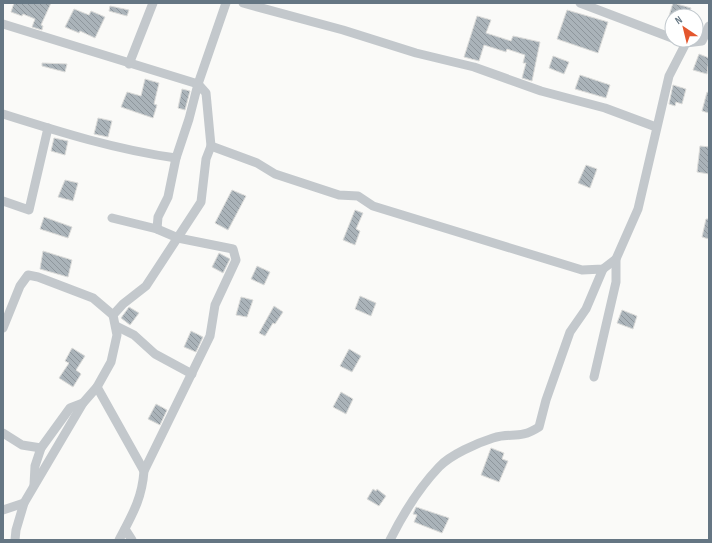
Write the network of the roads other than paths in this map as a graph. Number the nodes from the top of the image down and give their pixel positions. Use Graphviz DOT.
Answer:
graph roads {
  1 [pos="153,3"];
  2 [pos="226,3"];
  3 [pos="243,3"];
  4 [pos="580,3"];
  5 [pos="3,24"];
  6 [pos="709,26"];
  7 [pos="664,35"];
  8 [pos="704,37"];
  9 [pos="679,48"];
  10 [pos="130,64"];
  11 [pos="198,84"];
  12 [pos="3,114"];
  13 [pos="656,127"];
  14 [pos="48,128"];
  15 [pos="211,146"];
  16 [pos="176,158"];
  17 [pos="3,201"];
  18 [pos="112,218"];
  19 [pos="157,229"];
  20 [pos="178,238"];
  21 [pos="616,259"];
  22 [pos="603,269"];
  23 [pos="113,315"];
  24 [pos="116,326"];
  25 [pos="3,328"];
  26 [pos="192,374"];
  27 [pos="594,378"];
  28 [pos="98,388"];
  29 [pos="83,403"];
  30 [pos="3,433"];
  31 [pos="41,448"];
  32 [pos="144,471"];
  33 [pos="34,487"];
  34 [pos="24,504"];
  35 [pos="3,510"];
  36 [pos="125,529"];
  37 [pos="15,540"];
  38 [pos="119,540"];
  39 [pos="132,540"];
  40 [pos="390,540"];
  1 -- 10 [label="street"];
  2 -- 11 [label="street"];
  3 -- 13 [label="street"];
  4 -- 7 [label="street"];
  5 -- 10 [label="street"];
  6 -- 8 [label="street"];
  9 -- 13 [label="street"];
  10 -- 11 [label="street"];
  11 -- 15 [label="street"];
  11 -- 16 [label="street"];
  12 -- 14 [label="street"];
  13 -- 21 [label="street"];
  14 -- 16 [label="street"];
  14 -- 17 [label="street"];
  15 -- 20 [label="street"];
  15 -- 22 [label="street"];
  16 -- 19 [label="street"];
  18 -- 19 [label="street"];
  19 -- 20 [label="street"];
  20 -- 23 [label="street"];
  20 -- 26 [label="street"];
  21 -- 22 [label="street"];
  21 -- 27 [label="street"];
  22 -- 40 [label="street"];
  23 -- 24 [label="street"];
  23 -- 25 [label="street"];
  24 -- 26 [label="street"];
  24 -- 28 [label="street"];
  26 -- 32 [label="street"];
  28 -- 29 [label="street"];
  28 -- 32 [label="street"];
  29 -- 31 [label="street"];
  29 -- 33 [label="street"];
  30 -- 31 [label="street"];
  31 -- 33 [label="street"];
  32 -- 36 [label="street"];
  33 -- 34 [label="street"];
  34 -- 35 [label="street"];
  34 -- 37 [label="street"];
  36 -- 38 [label="street"];
  36 -- 39 [label="street"];
}
